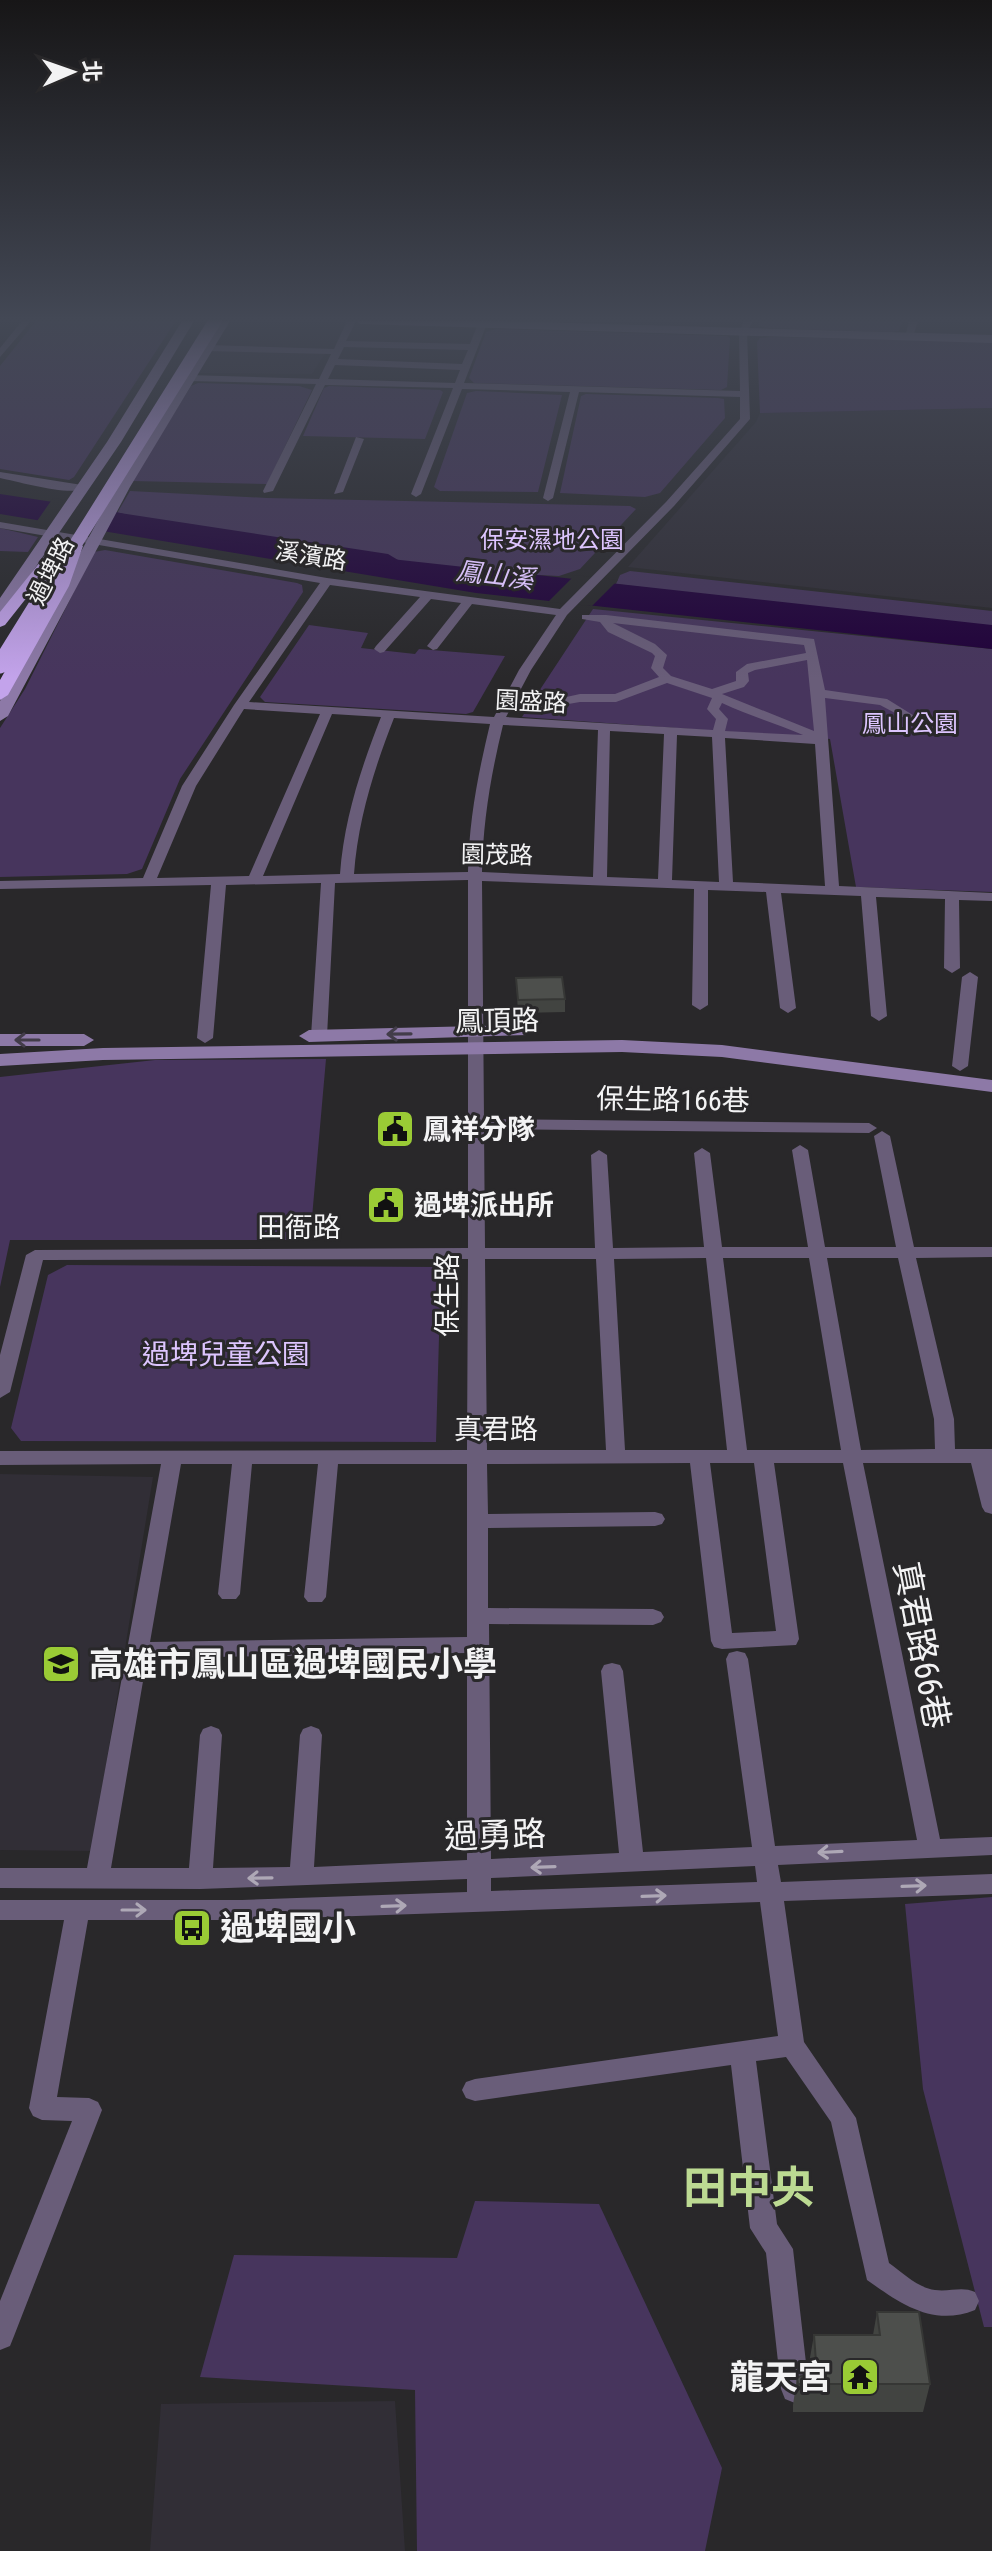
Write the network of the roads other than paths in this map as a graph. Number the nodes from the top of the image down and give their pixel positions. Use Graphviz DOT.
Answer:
graph roads {
  1 [pos="112,440"];
  2 [pos="124,440"];
  3 [pos="138,440"];
  4 [pos="151,440"];
  5 [pos="294,440"];
  6 [pos="359,440"];
  7 [pos="437,440"];
  8 [pos="562,440"];
  9 [pos="726,440"];
  10 [pos="0,475"];
  11 [pos="80,491"];
  12 [pos="268,491"];
  13 [pos="338,492"];
  14 [pos="416,494"];
  15 [pos="548,498"];
  16 [pos="0,525"];
  17 [pos="96,537"];
  18 [pos="62,538"];
  19 [pos="327,581"];
  20 [pos="428,595"];
  21 [pos="469,600"];
  22 [pos="1,606"];
  23 [pos="563,613"];
  24 [pos="586,617"];
  25 [pos="606,618"];
  26 [pos="0,622"];
  27 [pos="0,642"];
  28 [pos="433,646"];
  29 [pos="380,649"];
  30 [pos="811,656"];
  31 [pos="0,665"];
  32 [pos="667,679"];
  33 [pos="819,693"];
  34 [pos="0,695"];
  35 [pos="715,695"];
  36 [pos="240,705"];
  37 [pos="543,706"];
  38 [pos="328,710"];
  39 [pos="389,714"];
  40 [pos="0,716"];
  41 [pos="910,717"];
  42 [pos="497,723"];
  43 [pos="604,727"];
  44 [pos="671,731"];
  45 [pos="718,734"];
  46 [pos="819,738"];
  47 [pos="475,876"];
  48 [pos="347,879"];
  49 [pos="219,880"];
  50 [pos="254,880"];
  51 [pos="328,880"];
  52 [pos="600,880"];
  53 [pos="149,881"];
  54 [pos="665,883"];
  55 [pos="0,885"];
  56 [pos="701,885"];
  57 [pos="726,886"];
  58 [pos="773,888"];
  59 [pos="832,890"];
  60 [pos="868,892"];
  61 [pos="952,896"];
  62 [pos="992,897"];
  63 [pos="952,968"];
  64 [pos="970,977"];
  65 [pos="700,1005"];
  66 [pos="788,1008"];
  67 [pos="879,1016"];
  68 [pos="319,1036"];
  69 [pos="205,1038"];
  70 [pos="0,1040"];
  71 [pos="476,1040"];
  72 [pos="0,1060"];
  73 [pos="960,1066"];
  74 [pos="992,1070"];
  75 [pos="992,1086"];
  76 [pos="477,1124"];
  77 [pos="800,1150"];
  78 [pos="702,1153"];
  79 [pos="599,1155"];
  80 [pos="992,1252"];
  81 [pos="817,1253"];
  82 [pos="909,1253"];
  83 [pos="715,1254"];
  84 [pos="477,1255"];
  85 [pos="606,1255"];
  86 [pos="0,1392"];
  87 [pos="699,1456"];
  88 [pos="738,1456"];
  89 [pos="763,1456"];
  90 [pos="852,1456"];
  91 [pos="945,1456"];
  92 [pos="986,1456"];
  93 [pos="329,1457"];
  94 [pos="475,1457"];
  95 [pos="616,1457"];
  96 [pos="0,1458"];
  97 [pos="172,1458"];
  98 [pos="243,1458"];
  99 [pos="992,1507"];
  100 [pos="655,1519"];
  101 [pos="476,1521"];
  102 [pos="229,1594"];
  103 [pos="315,1597"];
  104 [pos="476,1616"];
  105 [pos="653,1617"];
  106 [pos="476,1645"];
  107 [pos="138,1650"];
  108 [pos="737,1659"];
  109 [pos="612,1671"];
  110 [pos="211,1735"];
  111 [pos="311,1735"];
  112 [pos="992,1846"];
  113 [pos="930,1847"];
  114 [pos="764,1856"];
  115 [pos="632,1863"];
  116 [pos="478,1869"];
  117 [pos="301,1877"];
  118 [pos="0,1878"];
  119 [pos="97,1879"];
  120 [pos="200,1879"];
  121 [pos="992,1884"];
  122 [pos="768,1892"];
  123 [pos="479,1903"];
  124 [pos="0,1910"];
  125 [pos="78,1910"];
  126 [pos="792,2045"];
  127 [pos="742,2052"];
  128 [pos="475,2090"];
  129 [pos="965,2301"];
  130 [pos="0,2336"];
  131 [pos="795,2389"];
  1 -- 11 [label="main road"];
  2 -- 18 [label="highway"];
  3 -- 18 [label="highway, bridge"];
  4 -- 17 [label="main road, 過埤路"];
  5 -- 12 [label="street"];
  6 -- 13 [label="street"];
  7 -- 14 [label="street"];
  8 -- 15 [label="street"];
  9 -- 23 [label="street, 保生路"];
  10 -- 11 [label="street"];
  11 -- 18 [label="main road, 過埤路"];
  16 -- 18 [label="street, 溪濱路"];
  17 -- 18 [label="street, 溪濱路"];
  17 -- 19 [label="street, 溪濱路"];
  17 -- 40 [label="main road, 過埤路"];
  18 -- 22 [label="main road, 過埤路"];
  18 -- 26 [label="highway"];
  18 -- 27 [label="highway"];
  18 -- 31 [label="highway, bridge"];
  18 -- 34 [label="highway, bridge"];
  19 -- 20 [label="street, 溪濱路"];
  19 -- 36 [label="street"];
  20 -- 21 [label="street, 溪濱路"];
  20 -- 29 [label="street"];
  21 -- 23 [label="street, 溪濱路"];
  21 -- 28 [label="street"];
  23 -- 42 [label="street, 保生路"];
  24 -- 25 [label="street"];
  25 -- 30 [label="street"];
  25 -- 32 [label="street"];
  30 -- 33 [label="street"];
  30 -- 35 [label="street"];
  32 -- 35 [label="street"];
  32 -- 37 [label="street"];
  33 -- 41 [label="street"];
  33 -- 46 [label="street"];
  35 -- 45 [label="street"];
  35 -- 46 [label="street"];
  36 -- 38 [label="street, 園盛路"];
  36 -- 53 [label="street"];
  38 -- 39 [label="street, 園盛路"];
  38 -- 50 [label="street"];
  39 -- 42 [label="street, 園盛路"];
  39 -- 48 [label="street"];
  42 -- 43 [label="street, 園盛路"];
  42 -- 47 [label="street, 保生路"];
  43 -- 44 [label="street, 園盛路"];
  43 -- 52 [label="street"];
  44 -- 45 [label="street, 園盛路"];
  44 -- 54 [label="street"];
  45 -- 46 [label="street, 園盛路"];
  45 -- 57 [label="street"];
  46 -- 59 [label="street"];
  47 -- 48 [label="street, 園茂路"];
  47 -- 52 [label="street, 園茂路"];
  47 -- 71 [label="street, 保生路"];
  48 -- 51 [label="street, 園茂路"];
  49 -- 50 [label="street, 園茂路"];
  49 -- 53 [label="street, 園茂路"];
  49 -- 69 [label="street"];
  50 -- 51 [label="street, 園茂路"];
  51 -- 68 [label="street"];
  52 -- 54 [label="street, 園茂路"];
  53 -- 55 [label="street, 園茂路"];
  54 -- 56 [label="street, 園茂路"];
  56 -- 57 [label="street, 園茂路"];
  56 -- 65 [label="street"];
  57 -- 58 [label="street, 園茂路"];
  58 -- 59 [label="street, 園茂路"];
  58 -- 66 [label="street"];
  59 -- 60 [label="street, 園茂路"];
  60 -- 61 [label="street, 園茂路"];
  60 -- 67 [label="street"];
  61 -- 62 [label="street, 園茂路"];
  61 -- 63 [label="street"];
  64 -- 73 [label="street"];
  68 -- 69 [label="main road, 鳳頂路"];
  71 -- 68 [label="main road, 鳳頂路, one-way"];
  69 -- 70 [label="main road, 鳳頂路, one-way"];
  71 -- 72 [label="main road, 鳳頂路"];
  71 -- 73 [label="main road, 鳳頂路"];
  71 -- 75 [label="main road, 鳳頂路"];
  71 -- 76 [label="street, 保生路"];
  73 -- 74 [label="main road, 鳳頂路"];
  76 -- 82 [label="street, 保生路166巷"];
  76 -- 84 [label="street, 保生路"];
  77 -- 81 [label="street, 真君路66巷"];
  78 -- 83 [label="street"];
  79 -- 85 [label="street"];
  80 -- 82 [label="street, 田衙路"];
  81 -- 82 [label="street, 田衙路"];
  81 -- 83 [label="street, 田衙路"];
  81 -- 90 [label="street, 真君路66巷"];
  82 -- 91 [label="street"];
  83 -- 85 [label="street, 田衙路"];
  83 -- 88 [label="street"];
  84 -- 85 [label="street, 田衙路"];
  84 -- 86 [label="street, 田衙路"];
  84 -- 94 [label="street, 保生路"];
  85 -- 95 [label="street"];
  87 -- 88 [label="street, 真君路"];
  87 -- 89 [label="street"];
  87 -- 95 [label="street, 真君路"];
  88 -- 89 [label="street, 真君路"];
  89 -- 90 [label="street, 真君路"];
  90 -- 91 [label="street, 真君路"];
  90 -- 113 [label="street, 真君路66巷"];
  91 -- 92 [label="street, 真君路"];
  92 -- 99 [label="street"];
  93 -- 94 [label="street, 真君路"];
  93 -- 98 [label="street, 真君路"];
  93 -- 103 [label="street"];
  94 -- 95 [label="street, 真君路"];
  94 -- 101 [label="street, 保生路"];
  96 -- 97 [label="street, 真君路"];
  97 -- 98 [label="street, 真君路"];
  97 -- 107 [label="street"];
  98 -- 102 [label="street"];
  100 -- 101 [label="street"];
  101 -- 104 [label="street, 保生路"];
  104 -- 105 [label="street"];
  104 -- 106 [label="street, 保生路"];
  106 -- 107 [label="street"];
  106 -- 116 [label="street, 保生路"];
  107 -- 119 [label="street"];
  108 -- 114 [label="street"];
  109 -- 115 [label="street"];
  110 -- 120 [label="street"];
  111 -- 117 [label="street"];
  112 -- 113 [label="street, 過勇路"];
  113 -- 114 [label="street, 過勇路, one-way"];
  114 -- 115 [label="street, 過勇路"];
  114 -- 122 [label="street"];
  115 -- 116 [label="street, 過勇路, one-way"];
  116 -- 117 [label="street, 過勇路"];
  116 -- 123 [label="street, 保生路"];
  117 -- 120 [label="street, 過勇路, one-way"];
  118 -- 119 [label="street, 過勇路"];
  119 -- 120 [label="street, 過勇路"];
  122 -- 121 [label="street, one-way"];
  123 -- 122 [label="street, one-way"];
  122 -- 126 [label="street"];
  125 -- 123 [label="street, one-way"];
  124 -- 125 [label="street"];
  125 -- 130 [label="street"];
  126 -- 127 [label="street"];
  126 -- 129 [label="street"];
  127 -- 128 [label="street"];
  127 -- 131 [label="street"];
}
